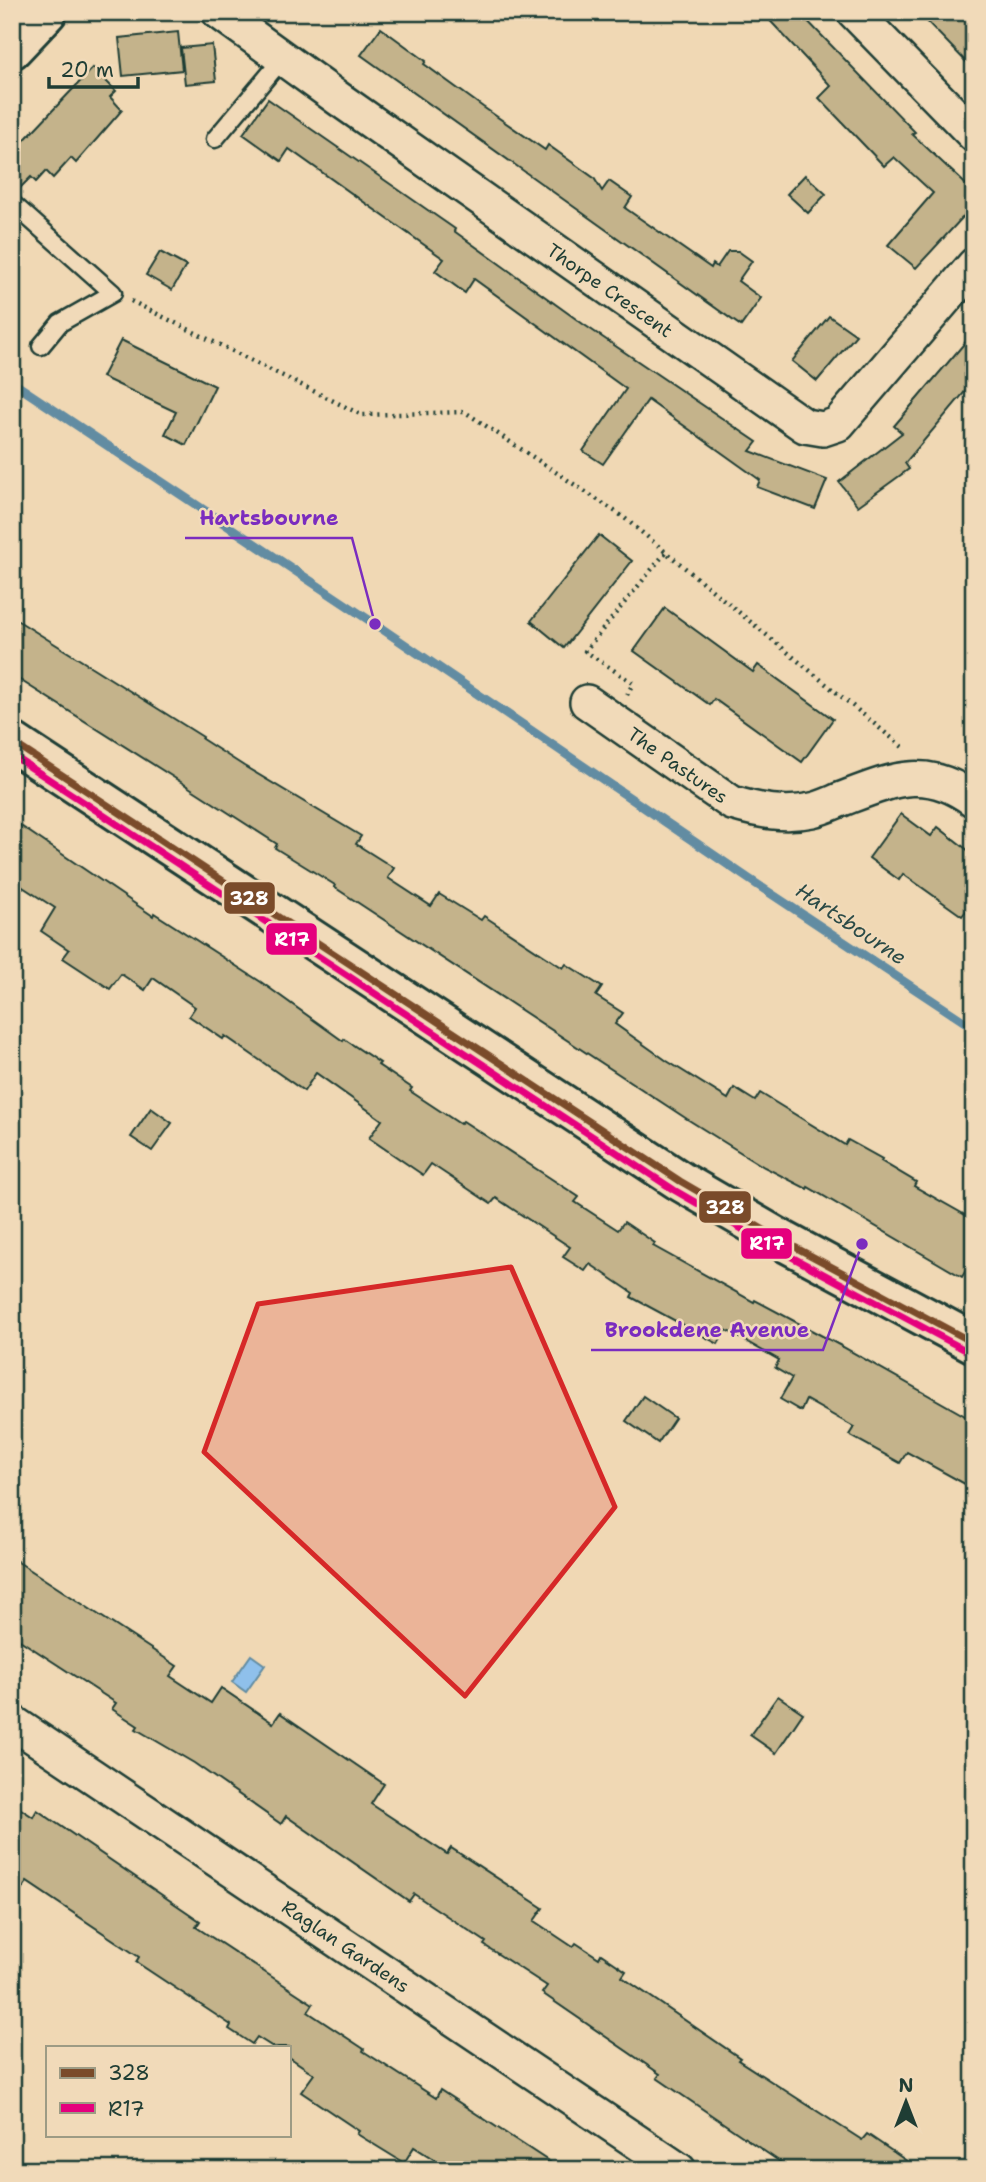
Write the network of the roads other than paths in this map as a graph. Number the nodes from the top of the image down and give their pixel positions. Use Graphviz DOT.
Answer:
graph roads {
  1 [pos="47,12"];
  2 [pos="219,12"];
  3 [pos="854,12"];
  4 [pos="12,48"];
  5 [pos="283,58"];
  6 [pos="974,135"];
  7 [pos="215,139"];
  8 [pos="12,202"];
  9 [pos="974,265"];
  10 [pos="41,346"];
  11 [pos="587,702"];
  12 [pos="12,743"];
  13 [pos="974,800"];
  14 [pos="974,1343"];
  15 [pos="12,1722"];
  16 [pos="679,2170"];
  1 -- 4 [label="main road"];
  2 -- 5 [label="street, Thorpe Crescent"];
  3 -- 6 [label="street"];
  5 -- 7 [label="lane"];
  5 -- 9 [label="street, Thorpe Crescent"];
  8 -- 10 [label="lane"];
  11 -- 13 [label="street, The Pastures"];
  12 -- 14 [label="main road"];
  15 -- 16 [label="street, Raglan Gardens"];
}
